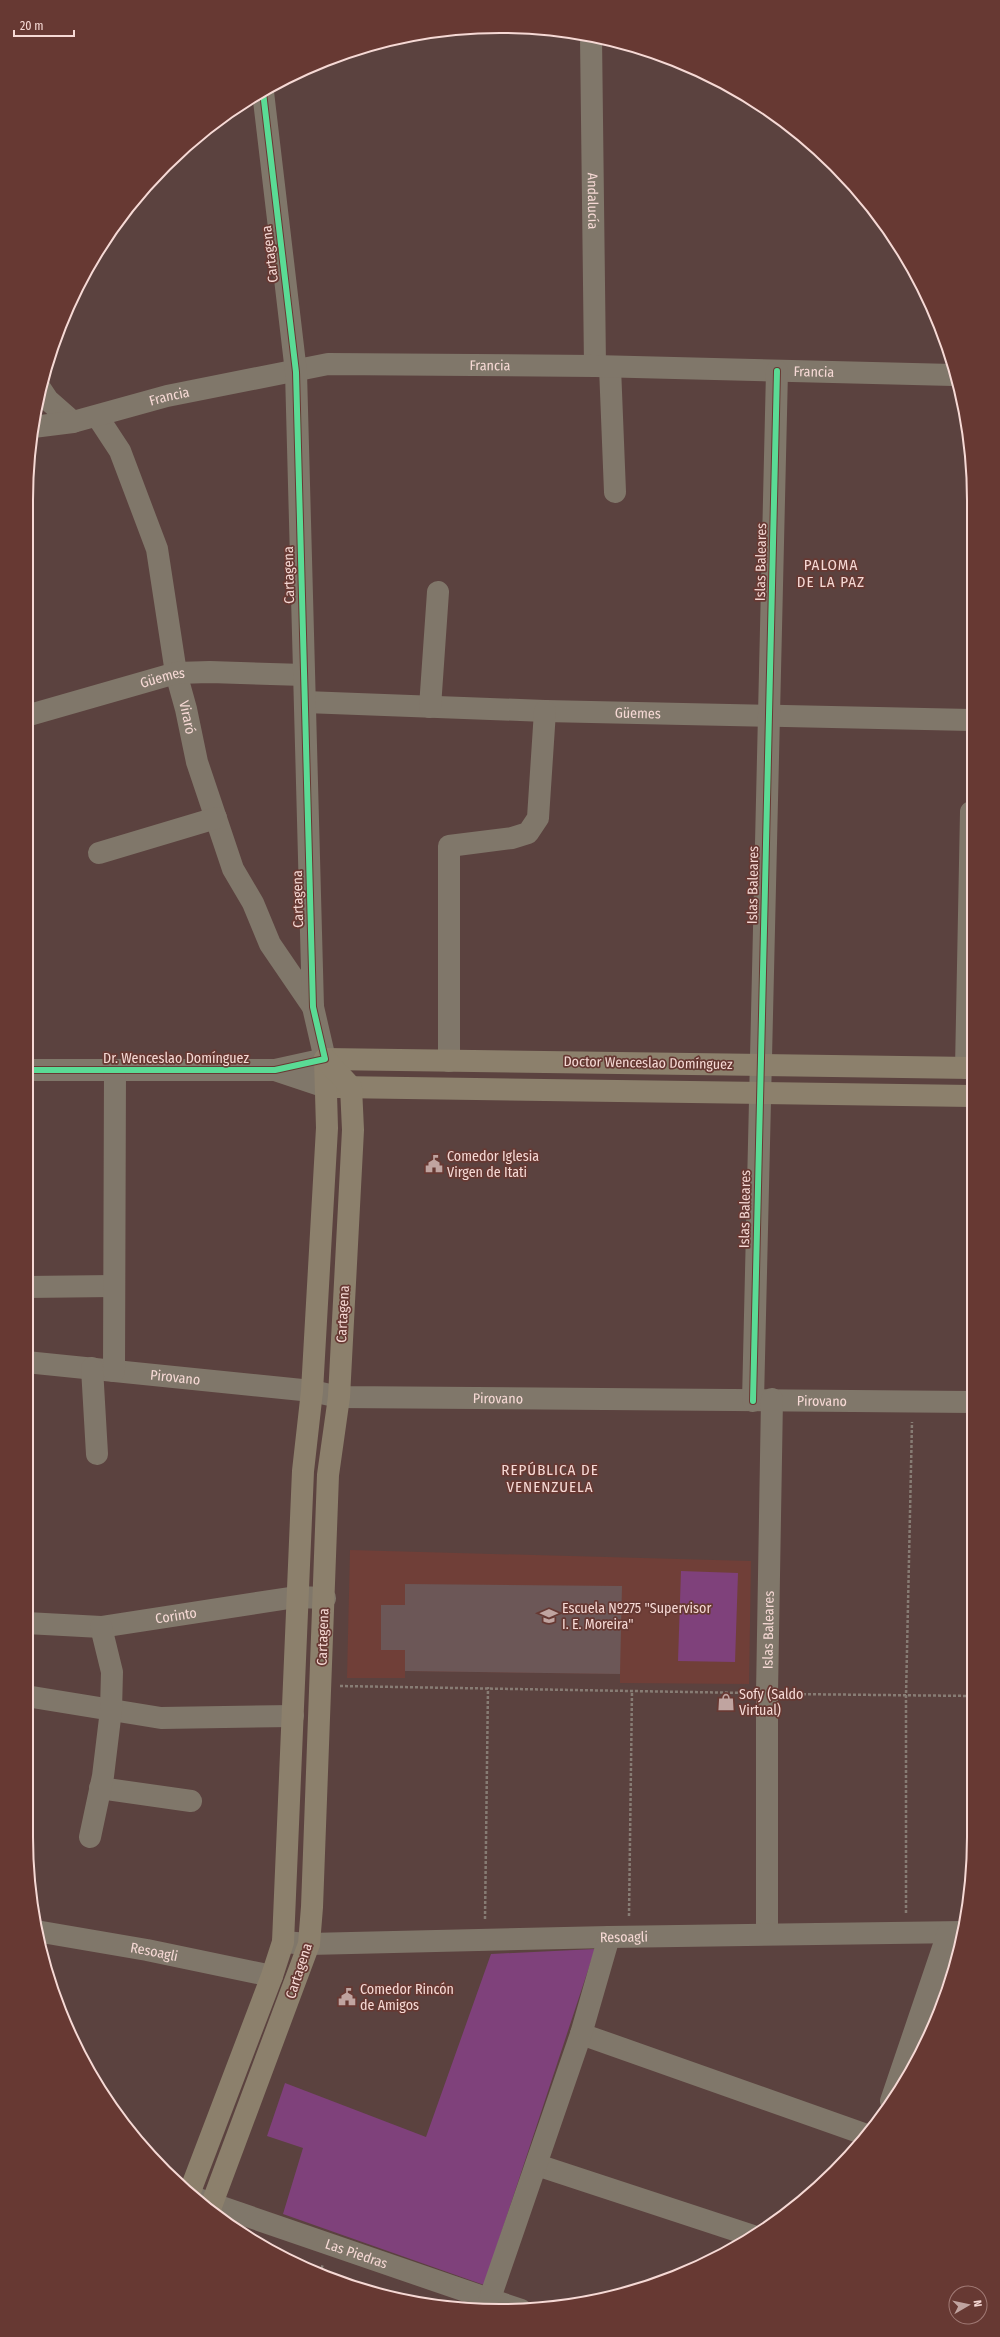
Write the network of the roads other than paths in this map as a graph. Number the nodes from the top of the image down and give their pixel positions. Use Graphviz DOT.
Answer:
graph roads {
  1 [pos="591,42"];
  2 [pos="264,98"];
  3 [pos="603,366"];
  4 [pos="777,371"];
  5 [pos="296,372"];
  6 [pos="950,375"];
  7 [pos="45,396"];
  8 [pos="97,416"];
  9 [pos="73,422"];
  10 [pos="39,426"];
  11 [pos="616,492"];
  12 [pos="438,592"];
  13 [pos="176,673"];
  14 [pos="304,675"];
  15 [pos="305,702"];
  16 [pos="430,707"];
  17 [pos="545,711"];
  18 [pos="33,714"];
  19 [pos="770,716"];
  20 [pos="967,720"];
  21 [pos="216,818"];
  22 [pos="99,854"];
  23 [pos="313,1007"];
  24 [pos="325,1059"];
  25 [pos="449,1060"];
  26 [pos="760,1064"];
  27 [pos="967,1068"];
  28 [pos="33,1070"];
  29 [pos="116,1070"];
  30 [pos="275,1070"];
  31 [pos="326,1087"];
  32 [pos="351,1087"];
  33 [pos="759,1092"];
  34 [pos="967,1096"];
  35 [pos="114,1286"];
  36 [pos="33,1287"];
  37 [pos="33,1363"];
  38 [pos="92,1368"];
  39 [pos="114,1371"];
  40 [pos="312,1391"];
  41 [pos="339,1397"];
  42 [pos="762,1400"];
  43 [pos="967,1402"];
  44 [pos="97,1454"];
  45 [pos="296,1597"];
  46 [pos="325,1598"];
  47 [pos="33,1622"];
  48 [pos="101,1627"];
  49 [pos="33,1697"];
  50 [pos="111,1710"];
  51 [pos="293,1716"];
  52 [pos="100,1788"];
  53 [pos="191,1801"];
  54 [pos="90,1837"];
  55 [pos="43,1932"];
  56 [pos="956,1932"];
  57 [pos="767,1934"];
  58 [pos="619,1937"];
  59 [pos="283,1942"];
  60 [pos="309,1944"];
  61 [pos="272,1976"];
  62 [pos="580,2034"];
  63 [pos="901,2075"];
  64 [pos="861,2133"];
  65 [pos="537,2166"];
  66 [pos="191,2187"];
  67 [pos="207,2200"];
  68 [pos="218,2208"];
  69 [pos="746,2234"];
  70 [pos="490,2298"];
  71 [pos="505,2304"];
  1 -- 3 [label="street, Andalucía"];
  2 -- 5 [label="street, Cartagena"];
  3 -- 4 [label="street, Francia"];
  3 -- 5 [label="street, Francia"];
  3 -- 11 [label="street, Andalucía"];
  4 -- 6 [label="street, Francia"];
  4 -- 19 [label="street, Islas Baleares"];
  5 -- 8 [label="street, Francia"];
  5 -- 14 [label="street, Cartagena"];
  7 -- 9 [label="street"];
  8 -- 9 [label="street, Francia"];
  8 -- 13 [label="street, Viraró"];
  9 -- 10 [label="street, Francia"];
  12 -- 16 [label="street"];
  13 -- 14 [label="street, Güemes"];
  13 -- 18 [label="street, Güemes"];
  13 -- 21 [label="street, Viraró"];
  14 -- 15 [label="street, Cartagena"];
  15 -- 16 [label="street, Güemes"];
  15 -- 23 [label="street, Cartagena"];
  16 -- 17 [label="street, Güemes"];
  17 -- 19 [label="street, Güemes"];
  17 -- 25 [label="street"];
  19 -- 20 [label="street, Güemes"];
  19 -- 26 [label="street, Islas Baleares"];
  21 -- 22 [label="street"];
  21 -- 23 [label="street, Viraró"];
  23 -- 24 [label="street, Cartagena"];
  24 -- 25 [label="main road, Doctor Wenceslao Domínguez"];
  24 -- 30 [label="street, Dr. Wenceslao Domínguez"];
  24 -- 31 [label="main road, Cartagena"];
  24 -- 32 [label="main road, Cartagena"];
  25 -- 26 [label="main road, Doctor Wenceslao Domínguez"];
  26 -- 27 [label="main road, Doctor Wenceslao Domínguez"];
  26 -- 33 [label="street, Islas Baleares"];
  28 -- 29 [label="street, Dr. Wenceslao Domínguez"];
  29 -- 30 [label="street, Dr. Wenceslao Domínguez"];
  29 -- 35 [label="street"];
  30 -- 31 [label="street, Dr. Wenceslao Domínguez"];
  31 -- 32 [label="main road, Doctor Wenceslao Domínguez"];
  31 -- 40 [label="main road, Cartagena"];
  32 -- 33 [label="main road, Doctor Wenceslao Domínguez"];
  32 -- 41 [label="main road, Cartagena"];
  33 -- 34 [label="main road, Doctor Wenceslao Domínguez"];
  33 -- 42 [label="street, Islas Baleares"];
  35 -- 36 [label="street"];
  35 -- 39 [label="street"];
  37 -- 38 [label="street, Pirovano"];
  38 -- 39 [label="street, Pirovano"];
  38 -- 44 [label="street"];
  39 -- 40 [label="street, Pirovano"];
  40 -- 41 [label="street, Pirovano"];
  40 -- 45 [label="main road, Cartagena"];
  41 -- 42 [label="street, Pirovano"];
  41 -- 46 [label="main road, Cartagena"];
  42 -- 43 [label="street, Pirovano"];
  42 -- 57 [label="street, Islas Baleares"];
  45 -- 46 [label="street, Corinto"];
  45 -- 48 [label="street, Corinto"];
  45 -- 51 [label="main road, Cartagena"];
  46 -- 60 [label="main road, Cartagena"];
  47 -- 48 [label="street, Corinto"];
  48 -- 50 [label="street"];
  49 -- 50 [label="street"];
  50 -- 51 [label="street"];
  50 -- 52 [label="street"];
  51 -- 59 [label="main road, Cartagena"];
  52 -- 53 [label="street"];
  52 -- 54 [label="street"];
  55 -- 61 [label="street, Resoagli"];
  56 -- 57 [label="street, Resoagli"];
  56 -- 63 [label="street"];
  57 -- 58 [label="street, Resoagli"];
  58 -- 60 [label="street, Resoagli"];
  58 -- 62 [label="street"];
  59 -- 60 [label="street, Resoagli"];
  59 -- 61 [label="main road, Cartagena"];
  60 -- 67 [label="main road, Cartagena"];
  61 -- 66 [label="main road, Cartagena"];
  62 -- 64 [label="street"];
  62 -- 65 [label="street"];
  65 -- 69 [label="street"];
  65 -- 70 [label="street"];
  68 -- 70 [label="street, Las Piedras"];
  70 -- 71 [label="street, Las Piedras"];
}
